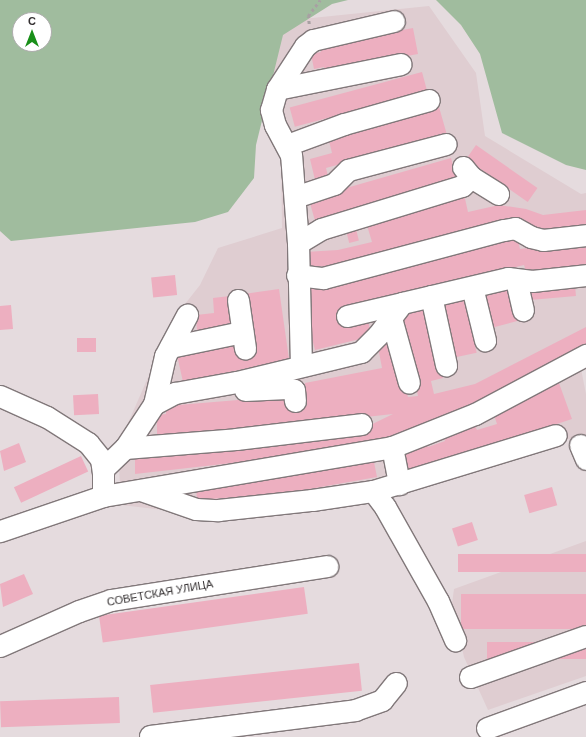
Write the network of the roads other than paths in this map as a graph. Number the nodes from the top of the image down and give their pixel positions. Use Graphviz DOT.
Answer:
graph roads {
  1 [pos="394,22"];
  2 [pos="401,64"];
  3 [pos="278,89"];
  4 [pos="429,100"];
  5 [pos="446,144"];
  6 [pos="287,145"];
  7 [pos="498,194"];
  8 [pos="295,197"];
  9 [pos="586,235"];
  10 [pos="298,243"];
  11 [pos="297,275"];
  12 [pos="586,275"];
  13 [pos="516,280"];
  14 [pos="472,287"];
  15 [pos="431,296"];
  16 [pos="238,300"];
  17 [pos="397,310"];
  18 [pos="523,310"];
  19 [pos="187,315"];
  20 [pos="347,316"];
  21 [pos="484,340"];
  22 [pos="170,347"];
  23 [pos="586,355"];
  24 [pos="446,365"];
  25 [pos="301,366"];
  26 [pos="409,383"];
  27 [pos="175,393"];
  28 [pos="0,396"];
  29 [pos="295,402"];
  30 [pos="154,404"];
  31 [pos="361,424"];
  32 [pos="556,435"];
  33 [pos="392,447"];
  34 [pos="126,448"];
  35 [pos="103,469"];
  36 [pos="399,484"];
  37 [pos="140,490"];
  38 [pos="373,492"];
  39 [pos="103,496"];
  40 [pos="0,531"];
  41 [pos="327,566"];
  42 [pos="586,636"];
  43 [pos="455,640"];
  44 [pos="0,646"];
  45 [pos="470,677"];
  46 [pos="396,682"];
  47 [pos="586,692"];
  48 [pos="487,728"];
  49 [pos="150,736"];
  1 -- 3 [label="street"];
  2 -- 3 [label="street"];
  3 -- 6 [label="street"];
  4 -- 6 [label="street"];
  5 -- 8 [label="street"];
  6 -- 8 [label="street"];
  7 -- 10 [label="street"];
  8 -- 10 [label="street"];
  9 -- 11 [label="street"];
  10 -- 11 [label="street"];
  11 -- 25 [label="street"];
  12 -- 13 [label="street"];
  13 -- 14 [label="street"];
  13 -- 18 [label="street"];
  14 -- 15 [label="street"];
  14 -- 21 [label="street"];
  15 -- 17 [label="street"];
  15 -- 24 [label="street"];
  16 -- 22 [label="street"];
  17 -- 20 [label="street"];
  17 -- 25 [label="street"];
  17 -- 26 [label="street"];
  19 -- 22 [label="street"];
  22 -- 30 [label="street"];
  23 -- 33 [label="street"];
  25 -- 27 [label="street"];
  27 -- 29 [label="street"];
  27 -- 30 [label="street"];
  28 -- 35 [label="street"];
  30 -- 34 [label="street"];
  31 -- 34 [label="street"];
  32 -- 36 [label="street"];
  33 -- 36 [label="street"];
  33 -- 37 [label="street"];
  34 -- 35 [label="street"];
  35 -- 39 [label="street"];
  36 -- 38 [label="street"];
  37 -- 38 [label="street"];
  37 -- 39 [label="street"];
  38 -- 43 [label="street"];
  39 -- 40 [label="street"];
  41 -- 44 [label="street, СОВЕТСКАЯ УЛИЦА"];
  42 -- 45 [label="street"];
  46 -- 49 [label="street"];
  47 -- 48 [label="street"];
}
